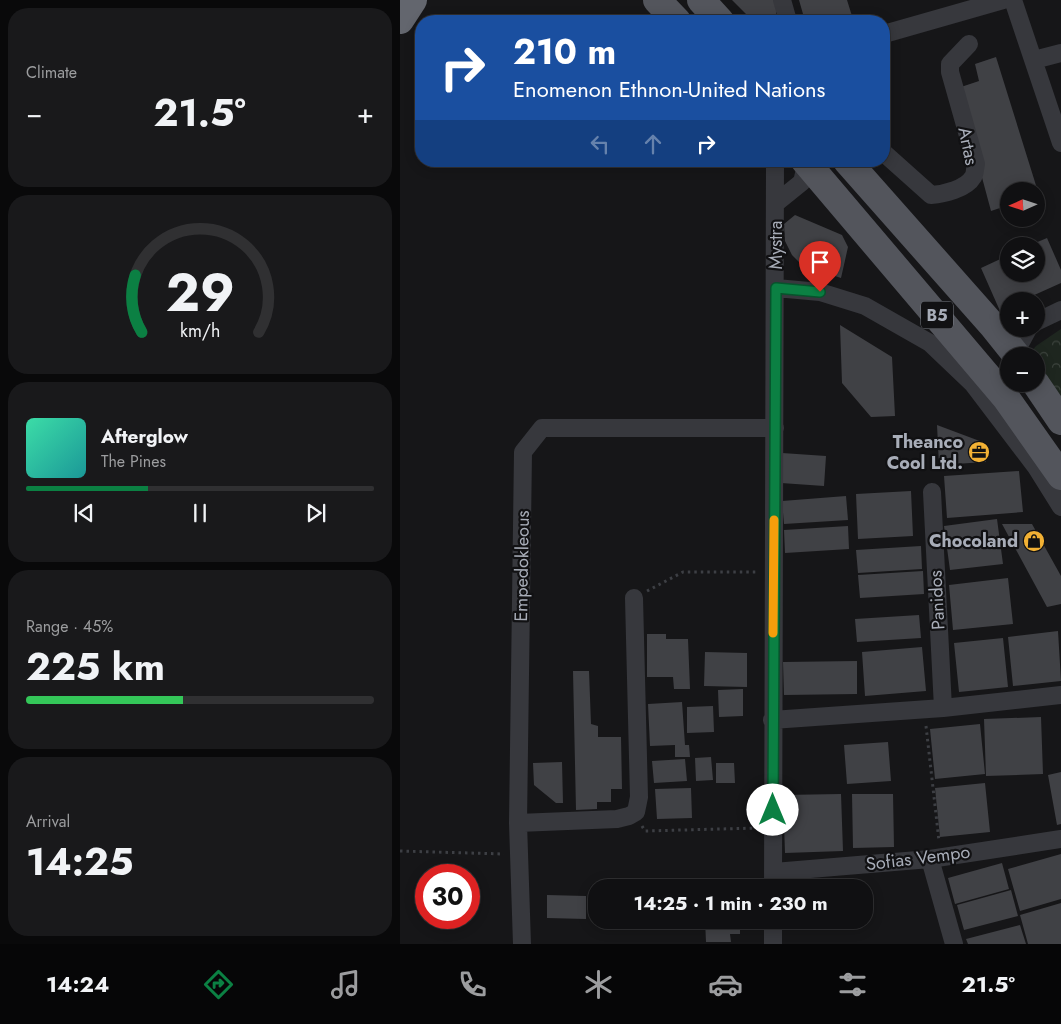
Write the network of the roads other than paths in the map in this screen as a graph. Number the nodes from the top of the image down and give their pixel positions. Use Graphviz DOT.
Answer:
graph roads {
  1 [pos="413,0"];
  2 [pos="657,0"];
  3 [pos="701,0"];
  4 [pos="782,0"];
  5 [pos="1003,0"];
  6 [pos="1013,0"];
  7 [pos="671,15"];
  8 [pos="715,15"];
  9 [pos="786,15"];
  10 [pos="400,20"];
  11 [pos="890,32"];
  12 [pos="969,44"];
  13 [pos="1061,53"];
  14 [pos="1034,60"];
  15 [pos="1061,143"];
  16 [pos="890,158"];
  17 [pos="775,167"];
  18 [pos="805,167"];
  19 [pos="810,167"];
  20 [pos="853,167"];
  21 [pos="776,202"];
  22 [pos="776,288"];
  23 [pos="1061,310"];
  24 [pos="1045,318"];
  25 [pos="1000,325"];
  26 [pos="1041,392"];
  27 [pos="1061,421"];
  28 [pos="775,428"];
  29 [pos="1061,476"];
  30 [pos="932,492"];
  31 [pos="1061,507"];
  32 [pos="634,598"];
  33 [pos="1061,695"];
  34 [pos="943,708"];
  35 [pos="772,720"];
  36 [pos="518,822"];
  37 [pos="1061,838"];
  38 [pos="935,858"];
  39 [pos="774,879"];
  40 [pos="781,879"];
  41 [pos="773,929"];
  42 [pos="522,944"];
  43 [pos="773,944"];
  44 [pos="954,944"];
  1 -- 10 [label="highway"];
  2 -- 7 [label="main road"];
  3 -- 8 [label="main road"];
  4 -- 9 [label="street"];
  5 -- 11 [label="street"];
  6 -- 14 [label="street"];
  12 -- 16 [label="street, Artas"];
  13 -- 14 [label="street"];
  14 -- 15 [label="street"];
  17 -- 21 [label="street, Mystra"];
  18 -- 21 [label="street, Mystra"];
  19 -- 29 [label="main road, B5"];
  20 -- 25 [label="main road, B5"];
  21 -- 22 [label="street, Mystra"];
  22 -- 28 [label="street, Mystra"];
  22 -- 31 [label="street"];
  23 -- 24 [label="street"];
  26 -- 27 [label="main road"];
  28 -- 35 [label="street, Mystra"];
  28 -- 36 [label="street, Empedokleous"];
  30 -- 34 [label="street, Panidos"];
  32 -- 36 [label="street"];
  33 -- 34 [label="street"];
  34 -- 35 [label="street"];
  35 -- 39 [label="street, Mystra"];
  36 -- 42 [label="street, Empedokleous"];
  37 -- 38 [label="street, Sofias Vempo"];
  38 -- 40 [label="street, Sofias Vempo"];
  38 -- 44 [label="street"];
  41 -- 43 [label="street"];
}
